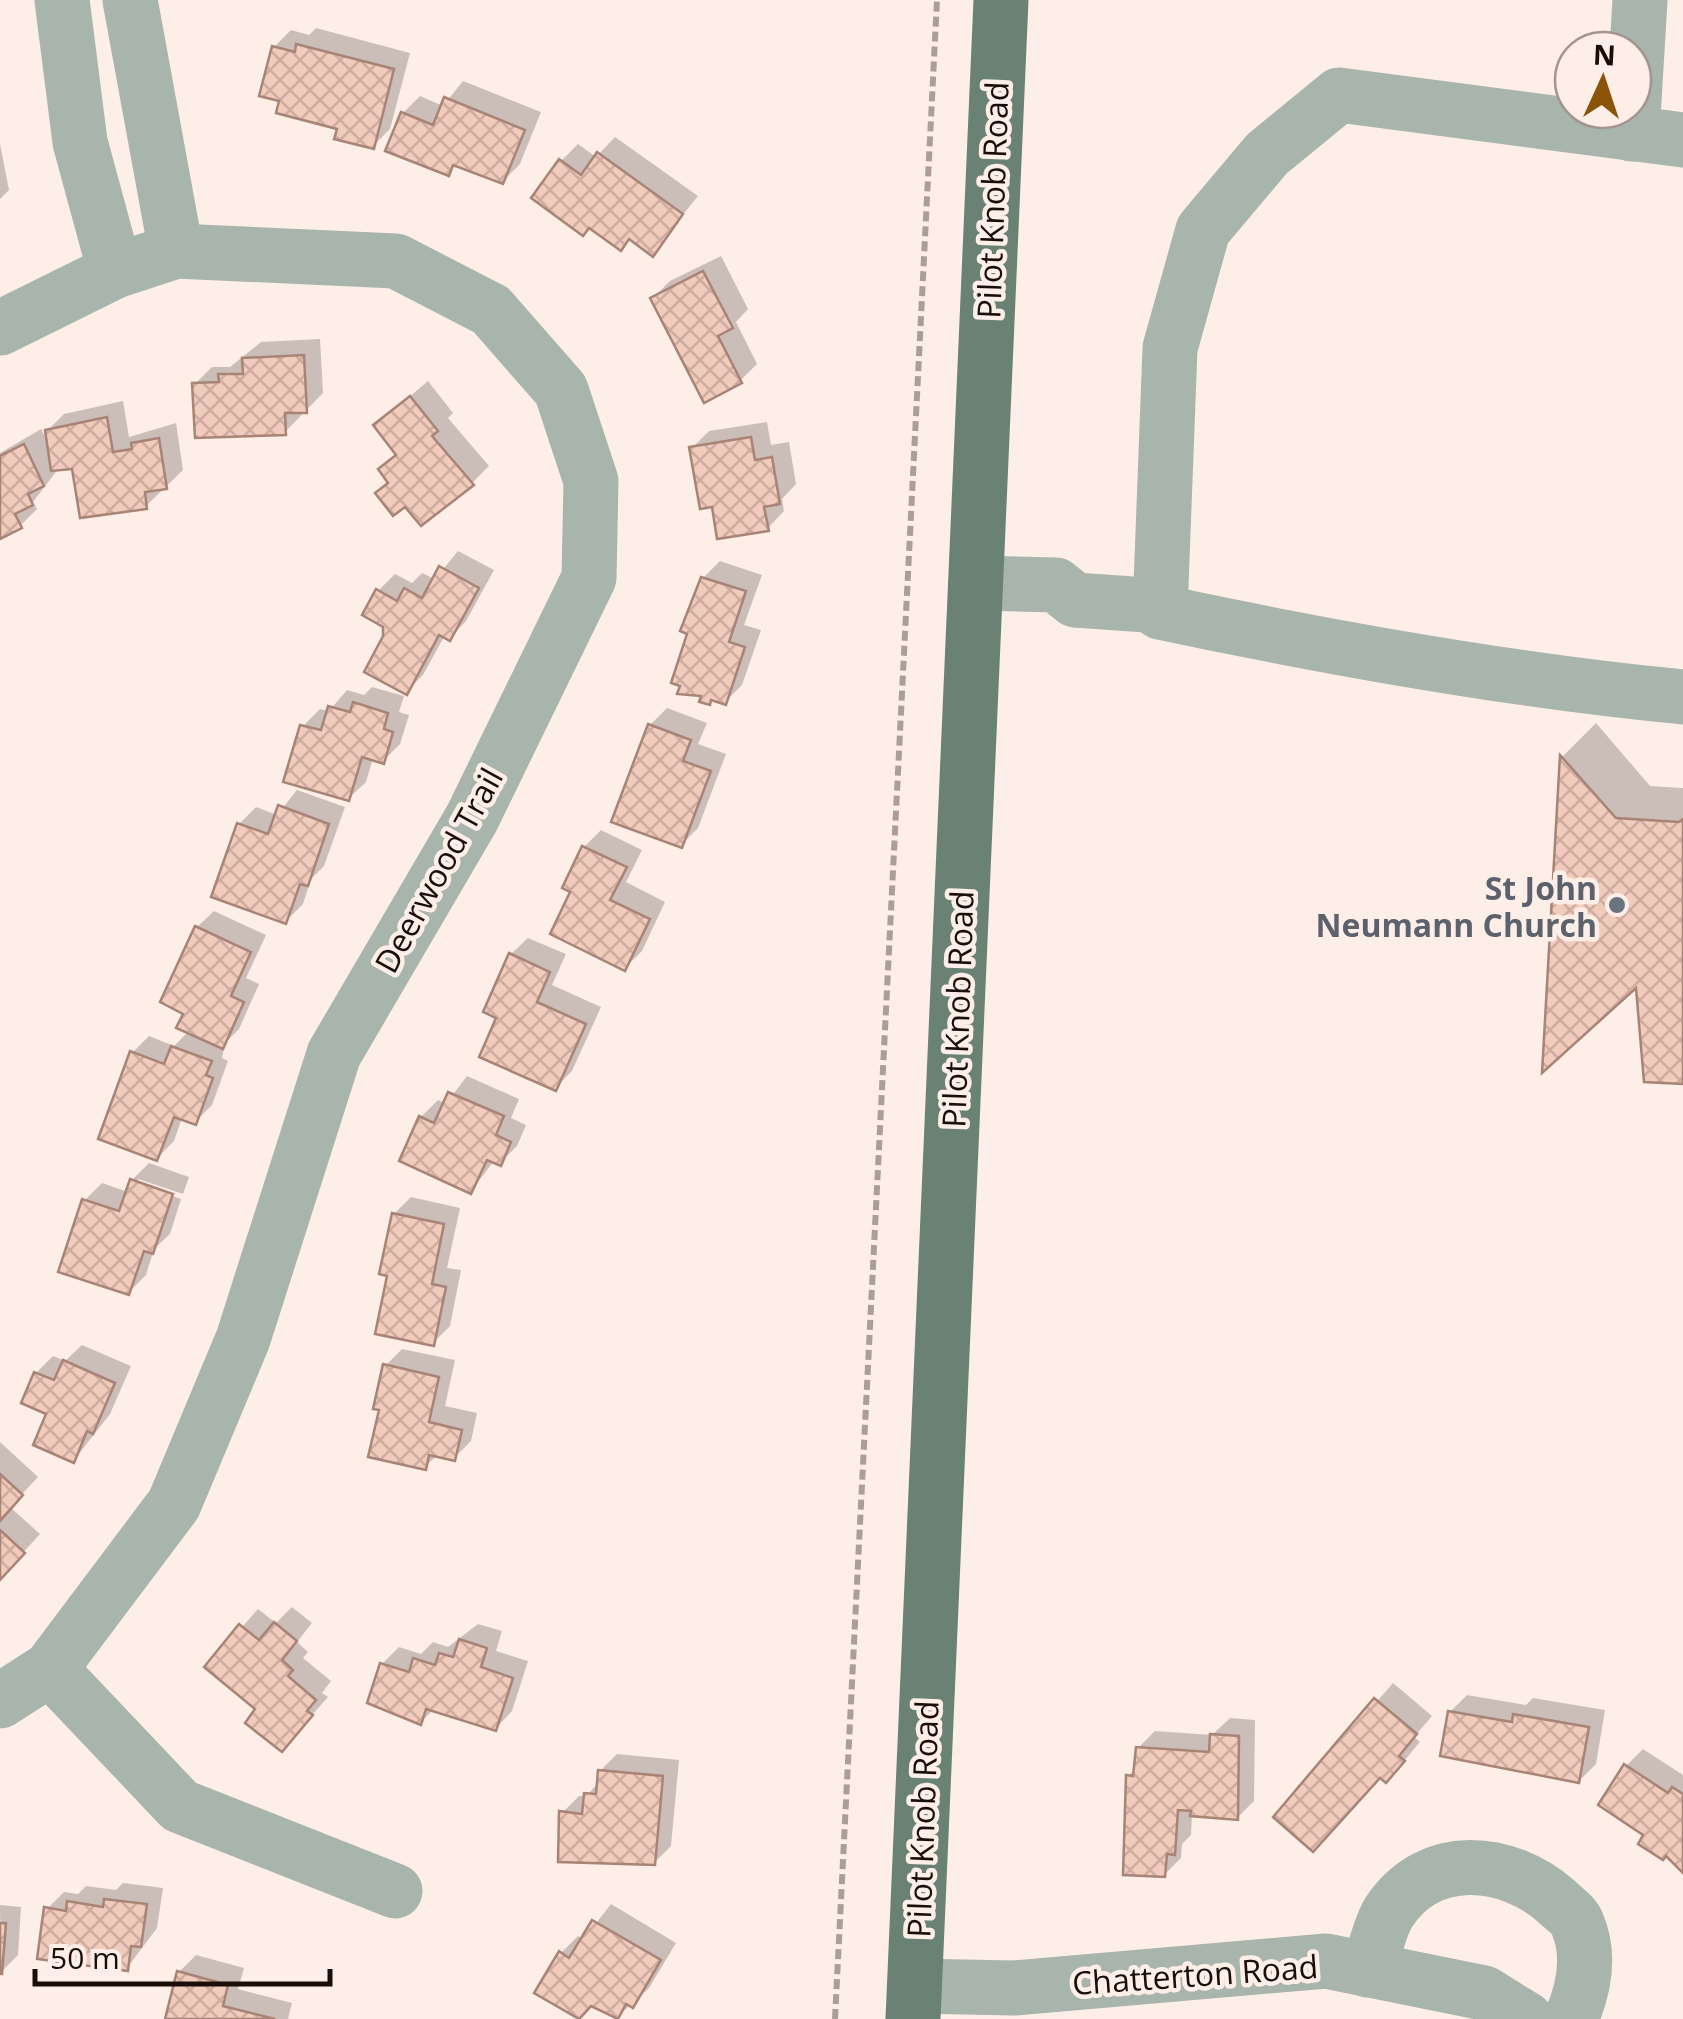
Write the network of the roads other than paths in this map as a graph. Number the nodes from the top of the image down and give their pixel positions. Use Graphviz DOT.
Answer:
graph roads {
  1 [pos="62,0"];
  2 [pos="130,0"];
  3 [pos="1000,0"];
  4 [pos="1640,0"];
  5 [pos="1658,137"];
  6 [pos="176,250"];
  7 [pos="115,271"];
  8 [pos="0,328"];
  9 [pos="976,583"];
  10 [pos="1162,585"];
  11 [pos="1683,697"];
  12 [pos="50,1669"];
  13 [pos="0,1701"];
  14 [pos="395,1891"];
  15 [pos="1368,1970"];
  16 [pos="914,2002"];
  17 [pos="1526,2019"];
  18 [pos="1570,2019"];
  1 -- 7 [label="street"];
  2 -- 6 [label="street"];
  3 -- 9 [label="main road, Pilot Knob Road"];
  4 -- 5 [label="street"];
  5 -- 10 [label="street"];
  6 -- 7 [label="street, Deerwood Trail"];
  6 -- 12 [label="street, Deerwood Trail"];
  7 -- 8 [label="street, Deerwood Trail"];
  9 -- 10 [label="street"];
  9 -- 16 [label="main road, Pilot Knob Road"];
  10 -- 11 [label="street"];
  12 -- 13 [label="street, Deerwood Trail"];
  12 -- 14 [label="street"];
  15 -- 16 [label="street, Chatterton Road"];
  15 -- 17 [label="street, Chatterton Road"];
  15 -- 18 [label="street"];
}
